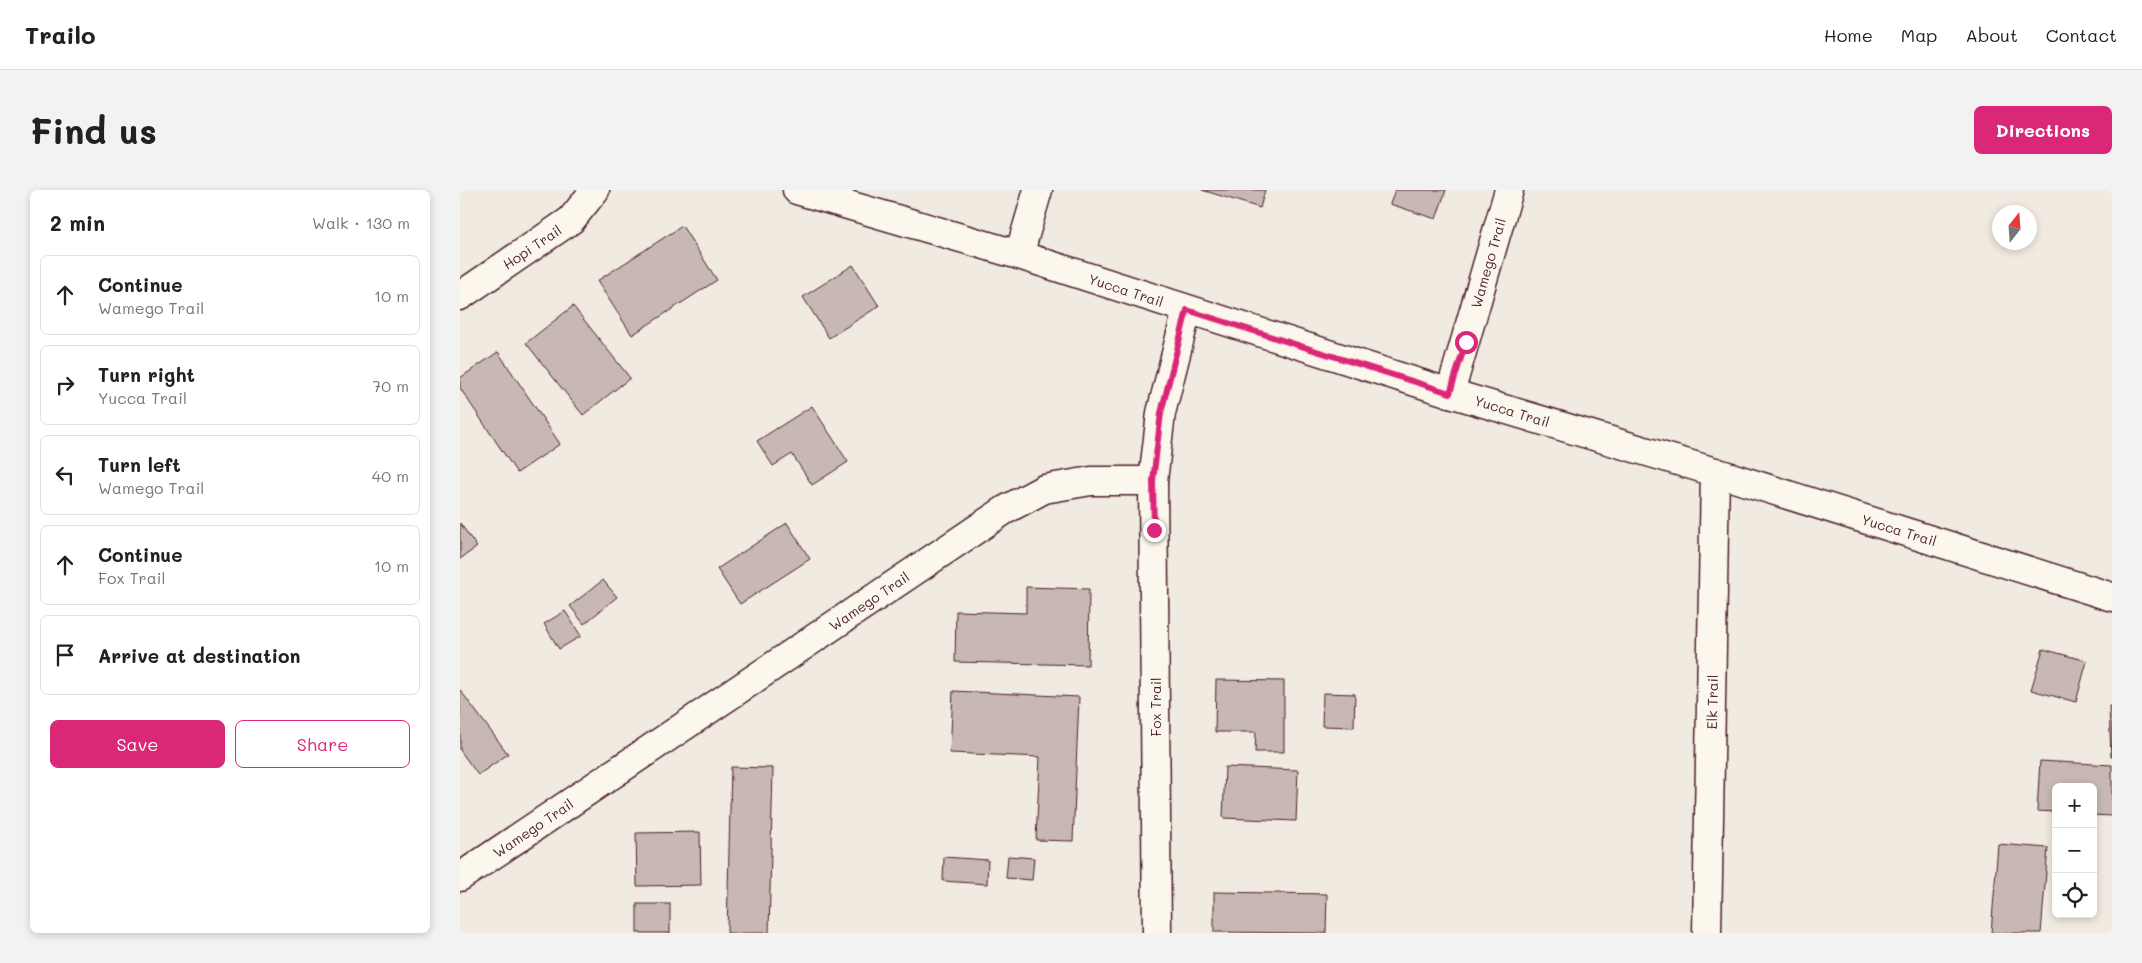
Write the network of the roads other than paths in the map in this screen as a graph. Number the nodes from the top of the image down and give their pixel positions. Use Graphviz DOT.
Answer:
graph roads {
  1 [pos="595,190"];
  2 [pos="797,190"];
  3 [pos="1038,190"];
  4 [pos="1508,190"];
  5 [pos="1019,255"];
  6 [pos="460,296"];
  7 [pos="1187,310"];
  8 [pos="1450,393"];
  9 [pos="1715,472"];
  10 [pos="1153,481"];
  11 [pos="2112,596"];
  12 [pos="460,877"];
  13 [pos="1156,933"];
  14 [pos="1707,933"];
  1 -- 6 [label="street, Hopi Trail"];
  2 -- 5 [label="street, Yucca Trail"];
  3 -- 5 [label="street"];
  4 -- 8 [label="street, Wamego Trail"];
  5 -- 7 [label="street, Yucca Trail"];
  7 -- 8 [label="street, Yucca Trail"];
  7 -- 10 [label="street"];
  8 -- 9 [label="street, Yucca Trail"];
  9 -- 11 [label="street, Yucca Trail"];
  9 -- 14 [label="street, Elk Trail"];
  10 -- 12 [label="street, Wamego Trail"];
  10 -- 13 [label="street, Fox Trail"];
}
